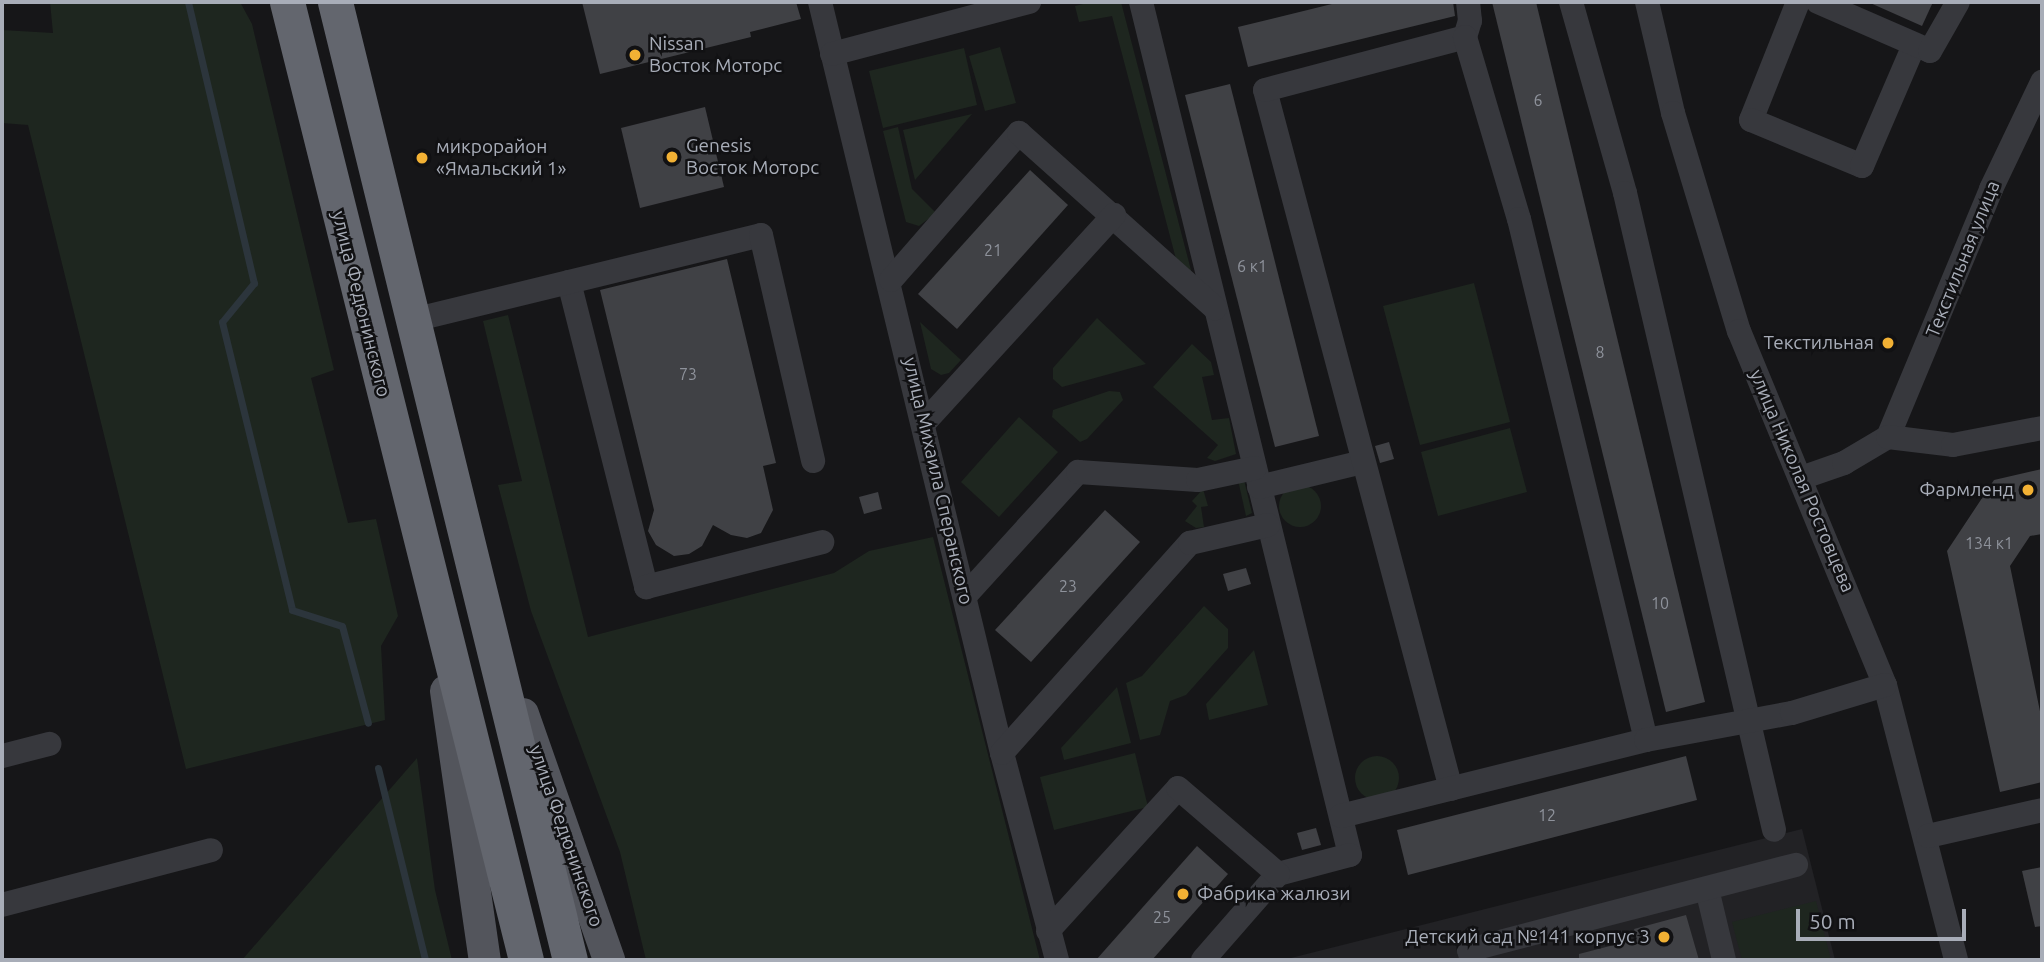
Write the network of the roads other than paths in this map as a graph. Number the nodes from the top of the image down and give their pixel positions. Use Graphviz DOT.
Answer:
graph roads {
  1 [pos="287,2"];
  2 [pos="336,2"];
  3 [pos="820,2"];
  4 [pos="1030,2"];
  5 [pos="1141,2"];
  6 [pos="1153,2"];
  7 [pos="1468,2"];
  8 [pos="1571,2"];
  9 [pos="1647,2"];
  10 [pos="1798,2"];
  11 [pos="1818,2"];
  12 [pos="1958,2"];
  13 [pos="1465,37"];
  14 [pos="1914,45"];
  15 [pos="832,54"];
  16 [pos="2042,82"];
  17 [pos="1114,215"];
  18 [pos="891,280"];
  19 [pos="569,282"];
  20 [pos="1215,308"];
  21 [pos="413,320"];
  22 [pos="924,423"];
  23 [pos="2042,428"];
  24 [pos="1888,437"];
  25 [pos="813,461"];
  26 [pos="1362,462"];
  27 [pos="1257,478"];
  28 [pos="1801,478"];
  29 [pos="1268,525"];
  30 [pos="822,542"];
  31 [pos="480,593"];
  32 [pos="965,596"];
  33 [pos="434,607"];
  34 [pos="1885,685"];
  35 [pos="1747,721"];
  36 [pos="1646,740"];
  37 [pos="48,744"];
  38 [pos="1002,753"];
  39 [pos="2,756"];
  40 [pos="1451,789"];
  41 [pos="2042,810"];
  42 [pos="1341,816"];
  43 [pos="1774,830"];
  44 [pos="1928,836"];
  45 [pos="211,850"];
  46 [pos="1796,865"];
  47 [pos="1278,874"];
  48 [pos="1707,889"];
  49 [pos="2,905"];
  50 [pos="1048,931"];
  51 [pos="485,960"];
  52 [pos="526,960"];
  53 [pos="570,960"];
  54 [pos="609,960"];
  55 [pos="1056,960"];
  56 [pos="1203,960"];
  57 [pos="1472,960"];
  58 [pos="1724,960"];
  59 [pos="1956,960"];
  1 -- 33 [label="highway, улица Федюнинского"];
  2 -- 21 [label="highway, улица Федюнинского"];
  3 -- 15 [label="street, улица Михаила Сперанского"];
  4 -- 15 [label="street"];
  5 -- 6 [label="street"];
  5 -- 20 [label="street"];
  7 -- 13 [label="street"];
  8 -- 35 [label="street"];
  9 -- 28 [label="street, улица Николая Ростовцева"];
  10 -- 14 [label="street"];
  11 -- 14 [label="street"];
  12 -- 14 [label="street"];
  13 -- 26 [label="street"];
  13 -- 36 [label="street"];
  15 -- 18 [label="street, улица Михаила Сперанского"];
  16 -- 24 [label="street, Текстильная улица"];
  17 -- 18 [label="street"];
  17 -- 20 [label="street"];
  17 -- 22 [label="street"];
  18 -- 22 [label="street, улица Михаила Сперанского"];
  19 -- 21 [label="street"];
  19 -- 25 [label="street"];
  19 -- 30 [label="street"];
  20 -- 27 [label="street"];
  21 -- 31 [label="highway, улица Федюнинского"];
  22 -- 32 [label="street, улица Михаила Сперанского"];
  23 -- 24 [label="street"];
  24 -- 28 [label="street"];
  26 -- 27 [label="street"];
  26 -- 40 [label="street"];
  27 -- 29 [label="street"];
  27 -- 32 [label="street"];
  28 -- 34 [label="street, улица Николая Ростовцева"];
  29 -- 38 [label="street"];
  29 -- 42 [label="street"];
  31 -- 53 [label="highway, улица Федюнинского"];
  31 -- 54 [label="main road, улица Федюнинского"];
  32 -- 38 [label="street, улица Михаила Сперанского"];
  33 -- 51 [label="main road, улица Федюнинского"];
  33 -- 52 [label="highway, улица Федюнинского"];
  34 -- 35 [label="street"];
  34 -- 44 [label="street, улица Николая Ростовцева"];
  35 -- 36 [label="street"];
  35 -- 43 [label="street"];
  36 -- 40 [label="street"];
  37 -- 39 [label="street"];
  38 -- 50 [label="street, улица Михаила Сперанского"];
  40 -- 42 [label="street"];
  41 -- 44 [label="street"];
  42 -- 47 [label="street"];
  44 -- 59 [label="street, улица Николая Ростовцева"];
  45 -- 49 [label="street"];
  46 -- 48 [label="street"];
  47 -- 50 [label="street"];
  47 -- 56 [label="street"];
  48 -- 57 [label="street"];
  48 -- 58 [label="street"];
  50 -- 55 [label="street, улица Михаила Сперанского"];
}
